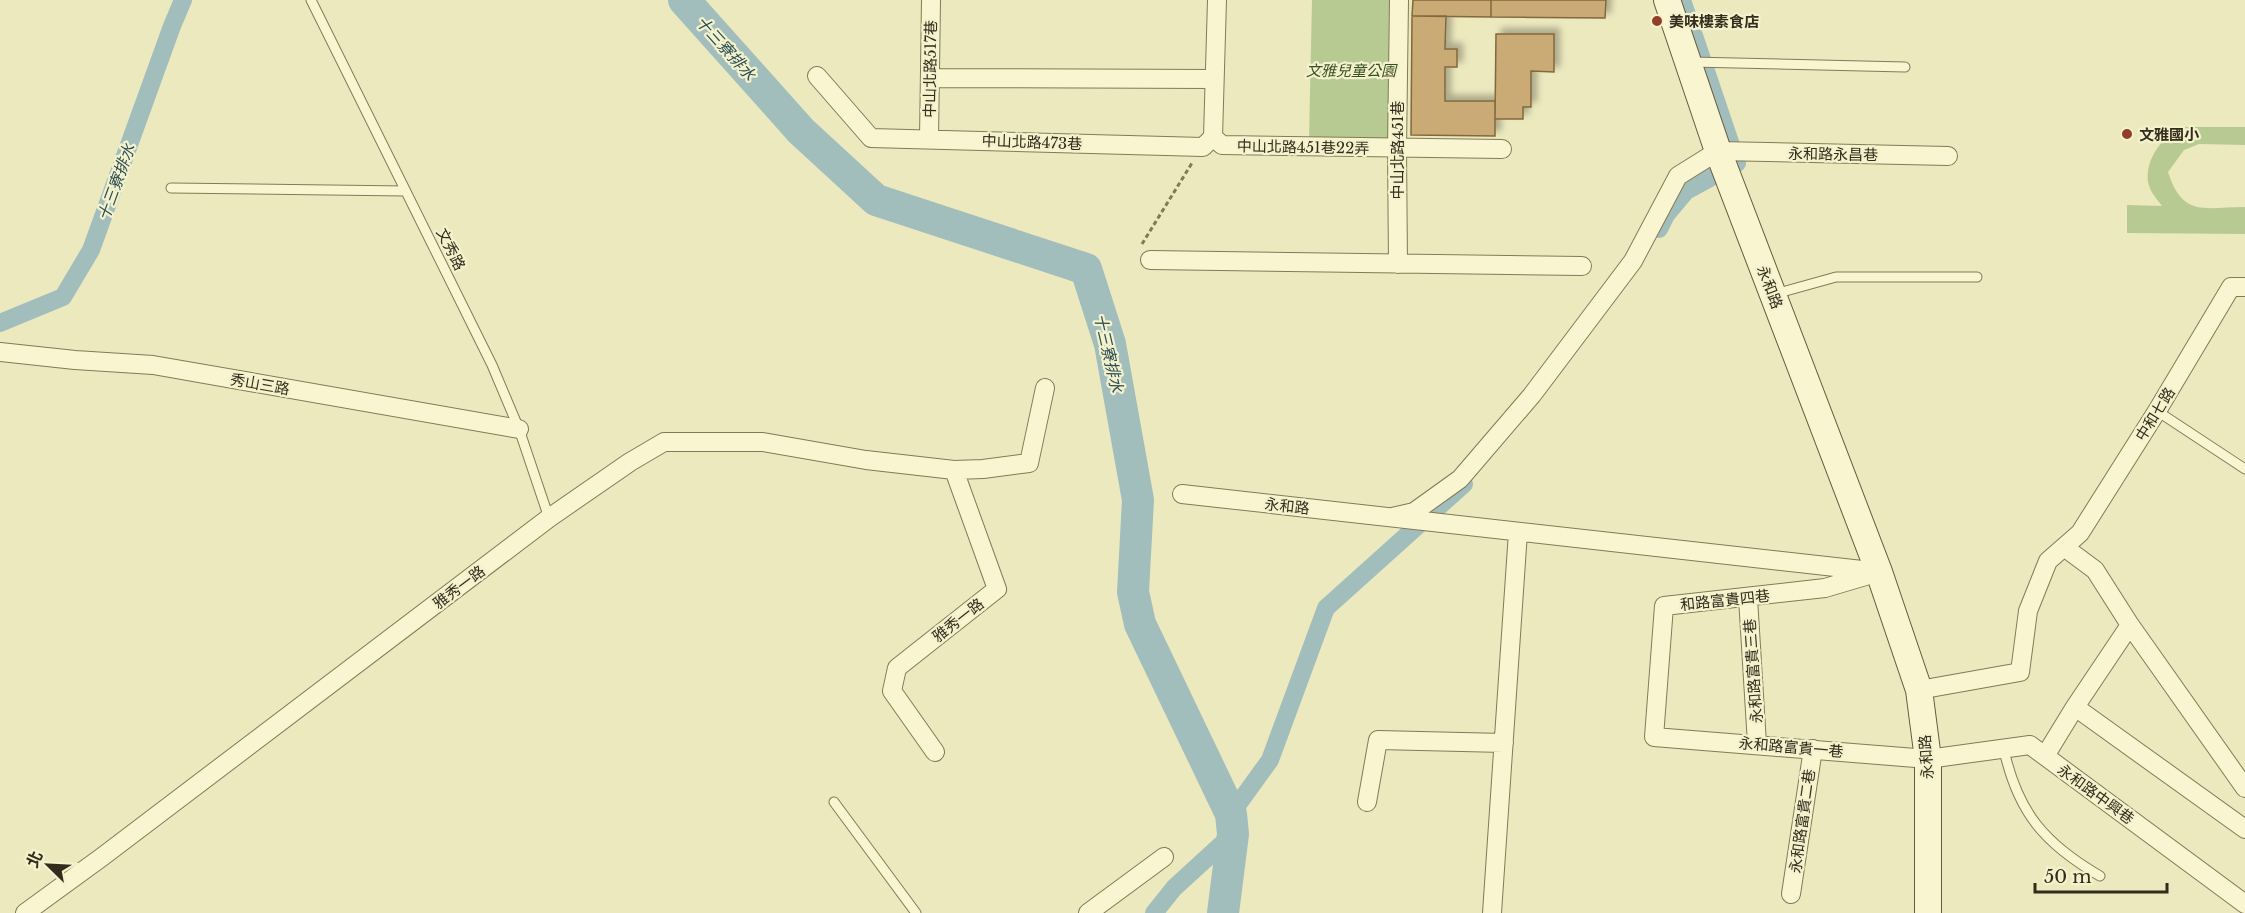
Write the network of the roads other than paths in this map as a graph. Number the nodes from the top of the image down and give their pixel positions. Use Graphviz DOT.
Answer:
graph roads {
  1 [pos="311,0"];
  2 [pos="931,0"];
  3 [pos="1217,0"];
  4 [pos="1399,0"];
  5 [pos="1667,0"];
  6 [pos="1690,62"];
  7 [pos="1905,67"];
  8 [pos="818,76"];
  9 [pos="930,78"];
  10 [pos="1214,79"];
  11 [pos="929,139"];
  12 [pos="1208,142"];
  13 [pos="1397,148"];
  14 [pos="1502,149"];
  15 [pos="1719,152"];
  16 [pos="1948,156"];
  17 [pos="171,188"];
  18 [pos="405,191"];
  19 [pos="1150,261"];
  20 [pos="1398,264"];
  21 [pos="1582,266"];
  22 [pos="1977,277"];
  23 [pos="2245,287"];
  24 [pos="1773,294"];
  25 [pos="0,352"];
  26 [pos="1045,388"];
  27 [pos="2157,411"];
  28 [pos="519,429"];
  29 [pos="2245,469"];
  30 [pos="954,470"];
  31 [pos="1182,494"];
  32 [pos="549,518"];
  33 [pos="1392,518"];
  34 [pos="1518,532"];
  35 [pos="2064,547"];
  36 [pos="1879,572"];
  37 [pos="1748,598"];
  38 [pos="2130,625"];
  39 [pos="1918,690"];
  40 [pos="2074,707"];
  41 [pos="1654,737"];
  42 [pos="1504,743"];
  43 [pos="1757,744"];
  44 [pos="1813,749"];
  45 [pos="2004,750"];
  46 [pos="935,752"];
  47 [pos="2044,756"];
  48 [pos="1928,759"];
  49 [pos="2245,788"];
  50 [pos="834,802"];
  51 [pos="1367,802"];
  52 [pos="2245,829"];
  53 [pos="1164,857"];
  54 [pos="2100,876"];
  55 [pos="1791,894"];
  56 [pos="2245,904"];
  57 [pos="25,913"];
  58 [pos="916,913"];
  59 [pos="1088,913"];
  60 [pos="1492,913"];
  61 [pos="1928,913"];
  1 -- 18 [label="lane, 文秀路"];
  2 -- 9 [label="street, 中山北路517巷"];
  3 -- 10 [label="street"];
  4 -- 13 [label="street, 中山北路451巷"];
  5 -- 6 [label="main road, 永和路"];
  6 -- 7 [label="lane"];
  6 -- 15 [label="main road, 永和路"];
  8 -- 11 [label="street, 中山北路473巷"];
  9 -- 10 [label="street"];
  9 -- 11 [label="street, 中山北路517巷"];
  10 -- 12 [label="street"];
  11 -- 12 [label="street, 中山北路473巷"];
  12 -- 13 [label="street, 中山北路451巷22弄"];
  13 -- 14 [label="street, 中山北路451巷22弄"];
  13 -- 20 [label="street, 中山北路451巷"];
  15 -- 16 [label="street, 永和路永昌巷"];
  15 -- 24 [label="main road, 永和路"];
  15 -- 33 [label="street, 永和路"];
  17 -- 18 [label="lane"];
  18 -- 28 [label="lane, 文秀路"];
  19 -- 20 [label="street"];
  20 -- 21 [label="street"];
  22 -- 24 [label="lane"];
  23 -- 27 [label="street, 中和七路"];
  24 -- 36 [label="main road, 永和路"];
  25 -- 28 [label="street, 秀山三路"];
  26 -- 30 [label="street, 雅秀一路"];
  27 -- 29 [label="lane"];
  27 -- 35 [label="street, 中和七路"];
  28 -- 32 [label="lane, 文秀路"];
  30 -- 32 [label="street, 雅秀一路"];
  30 -- 46 [label="street, 雅秀一路"];
  31 -- 33 [label="street, 永和路"];
  32 -- 57 [label="street, 雅秀一路"];
  33 -- 34 [label="street, 永和路"];
  34 -- 36 [label="street, 永和路"];
  34 -- 42 [label="street"];
  35 -- 38 [label="street"];
  35 -- 39 [label="street, 中和七路"];
  36 -- 37 [label="street, 和路富貴四巷"];
  36 -- 39 [label="main road, 永和路"];
  37 -- 41 [label="street, 和路富貴四巷"];
  37 -- 43 [label="street, 永和路富貴三巷"];
  38 -- 40 [label="street"];
  38 -- 49 [label="street"];
  39 -- 48 [label="main road, 永和路"];
  40 -- 47 [label="street"];
  40 -- 52 [label="street"];
  41 -- 43 [label="street, 永和路富貴一巷"];
  42 -- 51 [label="street"];
  42 -- 60 [label="street"];
  43 -- 44 [label="street, 永和路富貴一巷"];
  44 -- 48 [label="street, 永和路富貴一巷"];
  44 -- 55 [label="street, 永和路富貴二巷"];
  45 -- 47 [label="street, 永和路中興巷"];
  45 -- 48 [label="street, 永和路中興巷"];
  45 -- 54 [label="lane"];
  47 -- 56 [label="street, 永和路中興巷"];
  48 -- 61 [label="main road, 永和路"];
  50 -- 58 [label="lane"];
  53 -- 59 [label="street"];
}
